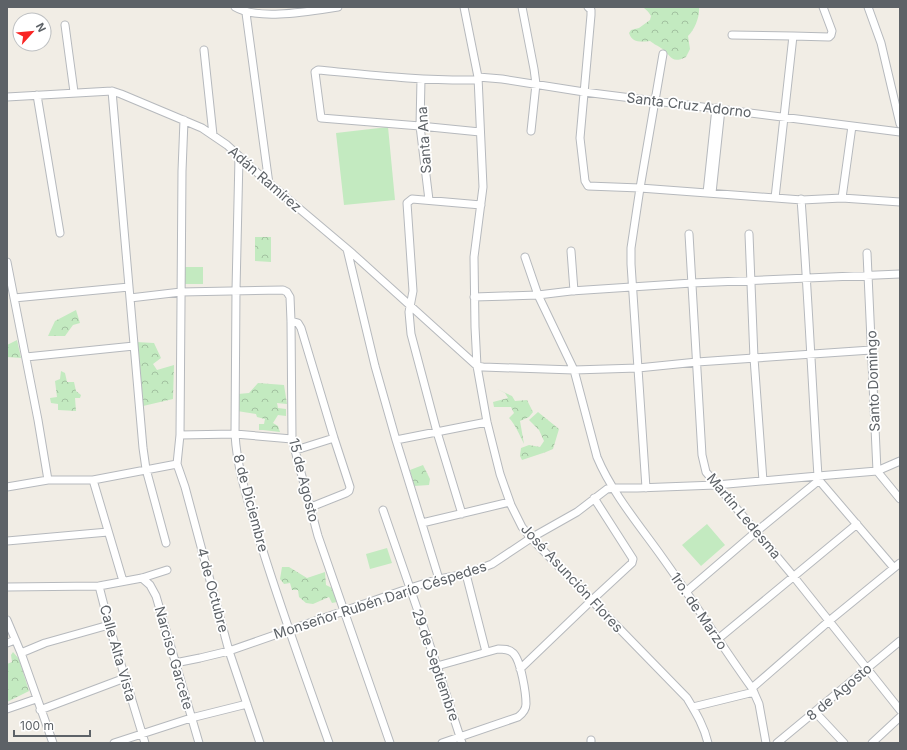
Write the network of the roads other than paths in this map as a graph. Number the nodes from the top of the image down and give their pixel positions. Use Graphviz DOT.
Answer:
graph roads {
  1 [pos="235,7"];
  2 [pos="338,7"];
  3 [pos="464,7"];
  4 [pos="522,7"];
  5 [pos="588,7"];
  6 [pos="823,7"];
  7 [pos="868,7"];
  8 [pos="286,10"];
  9 [pos="246,13"];
  10 [pos="66,25"];
  11 [pos="732,35"];
  12 [pos="793,36"];
  13 [pos="204,50"];
  14 [pos="663,54"];
  15 [pos="421,79"];
  16 [pos="478,79"];
  17 [pos="536,84"];
  18 [pos="112,91"];
  19 [pos="74,92"];
  20 [pos="584,92"];
  21 [pos="37,95"];
  22 [pos="7,97"];
  23 [pos="655,101"];
  24 [pos="719,109"];
  25 [pos="784,117"];
  26 [pos="184,120"];
  27 [pos="900,124"];
  28 [pos="420,126"];
  29 [pos="852,126"];
  30 [pos="531,131"];
  31 [pos="480,132"];
  32 [pos="900,132"];
  33 [pos="213,135"];
  34 [pos="240,157"];
  35 [pos="269,184"];
  36 [pos="640,188"];
  37 [pos="709,193"];
  38 [pos="775,198"];
  39 [pos="842,198"];
  40 [pos="801,199"];
  41 [pos="429,200"];
  42 [pos="900,202"];
  43 [pos="481,205"];
  44 [pos="60,233"];
  45 [pos="689,234"];
  46 [pos="749,234"];
  47 [pos="347,249"];
  48 [pos="571,252"];
  49 [pos="867,254"];
  50 [pos="525,257"];
  51 [pos="7,262"];
  52 [pos="900,274"];
  53 [pos="868,276"];
  54 [pos="807,277"];
  55 [pos="750,280"];
  56 [pos="692,283"];
  57 [pos="128,287"];
  58 [pos="633,287"];
  59 [pos="236,290"];
  60 [pos="574,291"];
  61 [pos="181,292"];
  62 [pos="538,295"];
  63 [pos="474,297"];
  64 [pos="14,298"];
  65 [pos="130,298"];
  66 [pos="410,304"];
  67 [pos="16,306"];
  68 [pos="7,307"];
  69 [pos="291,321"];
  70 [pos="134,346"];
  71 [pos="872,350"];
  72 [pos="810,355"];
  73 [pos="26,356"];
  74 [pos="754,358"];
  75 [pos="697,362"];
  76 [pos="477,366"];
  77 [pos="638,368"];
  78 [pos="574,370"];
  79 [pos="488,422"];
  80 [pos="437,432"];
  81 [pos="235,434"];
  82 [pos="180,435"];
  83 [pos="334,438"];
  84 [pos="292,439"];
  85 [pos="396,440"];
  86 [pos="296,450"];
  87 [pos="900,460"];
  88 [pos="177,464"];
  89 [pos="146,469"];
  90 [pos="876,471"];
  91 [pos="818,478"];
  92 [pos="48,480"];
  93 [pos="93,480"];
  94 [pos="763,481"];
  95 [pos="716,485"];
  96 [pos="7,487"];
  97 [pos="614,488"];
  98 [pos="646,488"];
  99 [pos="594,498"];
  100 [pos="900,499"];
  101 [pos="510,502"];
  102 [pos="311,507"];
  103 [pos="384,510"];
  104 [pos="462,514"];
  105 [pos="422,523"];
  106 [pos="857,524"];
  107 [pos="757,531"];
  108 [pos="108,532"];
  109 [pos="531,538"];
  110 [pos="7,541"];
  111 [pos="166,543"];
  112 [pos="900,563"];
  113 [pos="894,568"];
  114 [pos="167,570"];
  115 [pos="466,574"];
  116 [pos="794,577"];
  117 [pos="142,578"];
  118 [pos="439,579"];
  119 [pos="123,581"];
  120 [pos="99,586"];
  121 [pos="7,587"];
  122 [pos="410,588"];
  123 [pos="687,591"];
  124 [pos="592,600"];
  125 [pos="344,610"];
  126 [pos="7,620"];
  127 [pos="829,621"];
  128 [pos="109,625"];
  129 [pos="289,630"];
  130 [pos="718,639"];
  131 [pos="15,640"];
  132 [pos="900,641"];
  133 [pos="7,643"];
  134 [pos="229,651"];
  135 [pos="486,652"];
  136 [pos="21,654"];
  137 [pos="175,662"];
  138 [pos="437,666"];
  139 [pos="520,669"];
  140 [pos="867,669"];
  141 [pos="125,678"];
  142 [pos="753,690"];
  143 [pos="36,699"];
  144 [pos="247,704"];
  145 [pos="693,708"];
  146 [pos="7,709"];
  147 [pos="40,710"];
  148 [pos="900,710"];
  149 [pos="815,712"];
  150 [pos="900,717"];
  151 [pos="191,718"];
  152 [pos="142,733"];
  153 [pos="461,740"];
  154 [pos="53,743"];
  155 [pos="114,743"];
  156 [pos="145,743"];
  157 [pos="199,743"];
  158 [pos="260,743"];
  159 [pos="329,743"];
  160 [pos="390,743"];
  161 [pos="442,743"];
  162 [pos="708,743"];
  163 [pos="766,743"];
  164 [pos="777,743"];
  165 [pos="844,743"];
  166 [pos="872,743"];
  1 -- 9 [label="street"];
  2 -- 8 [label="street"];
  3 -- 16 [label="street, José Asunción Flores"];
  4 -- 17 [label="street"];
  5 -- 20 [label="street"];
  6 -- 12 [label="street"];
  7 -- 27 [label="street"];
  8 -- 9 [label="street"];
  9 -- 35 [label="street"];
  10 -- 19 [label="street"];
  11 -- 12 [label="street"];
  12 -- 25 [label="street"];
  13 -- 33 [label="street"];
  14 -- 23 [label="street"];
  15 -- 16 [label="street, Santa Cruz Adorno"];
  15 -- 28 [label="street, Santa Ana"];
  15 -- 28 [label="street, Santa Cruz Adorno"];
  16 -- 17 [label="street, Santa Cruz Adorno"];
  16 -- 31 [label="street, José Asunción Flores"];
  17 -- 20 [label="street, Santa Cruz Adorno"];
  17 -- 30 [label="street"];
  18 -- 19 [label="street, Adán Ramírez"];
  18 -- 26 [label="street, Adán Ramírez"];
  18 -- 57 [label="street"];
  19 -- 21 [label="street, Adán Ramírez"];
  20 -- 23 [label="street, Santa Cruz Adorno"];
  20 -- 36 [label="street"];
  21 -- 22 [label="street, Adán Ramírez"];
  21 -- 44 [label="street"];
  23 -- 24 [label="street, Santa Cruz Adorno"];
  23 -- 36 [label="street"];
  24 -- 25 [label="street, Santa Cruz Adorno"];
  24 -- 37 [label="street"];
  25 -- 29 [label="street, Santa Cruz Adorno"];
  25 -- 38 [label="street"];
  26 -- 33 [label="street, Adán Ramírez"];
  26 -- 61 [label="street, 4 de Octubre"];
  28 -- 31 [label="street"];
  28 -- 41 [label="street, Santa Ana"];
  29 -- 32 [label="street, Santa Cruz Adorno"];
  29 -- 39 [label="street"];
  31 -- 43 [label="street, José Asunción Flores"];
  33 -- 34 [label="street, Adán Ramírez"];
  34 -- 35 [label="street, Adán Ramírez"];
  34 -- 59 [label="street, 8 de Diciembre"];
  35 -- 47 [label="street, Adán Ramírez"];
  36 -- 37 [label="street"];
  36 -- 58 [label="street"];
  37 -- 38 [label="street"];
  38 -- 40 [label="street"];
  39 -- 40 [label="street"];
  39 -- 42 [label="street"];
  40 -- 54 [label="street"];
  41 -- 43 [label="street"];
  41 -- 66 [label="street"];
  43 -- 63 [label="street, José Asunción Flores"];
  45 -- 56 [label="street, Martin Ledesma"];
  46 -- 55 [label="street"];
  47 -- 66 [label="street, Adán Ramírez"];
  47 -- 85 [label="street"];
  48 -- 60 [label="street"];
  49 -- 53 [label="street, Santo Domingo"];
  50 -- 62 [label="street, 1ro. de Marzo"];
  51 -- 64 [label="street"];
  52 -- 53 [label="street"];
  53 -- 54 [label="street"];
  53 -- 71 [label="street, Santo Domingo"];
  54 -- 55 [label="street"];
  54 -- 72 [label="street"];
  55 -- 56 [label="street"];
  55 -- 74 [label="street"];
  56 -- 58 [label="street"];
  56 -- 75 [label="street, Martin Ledesma"];
  57 -- 64 [label="street"];
  57 -- 65 [label="street"];
  58 -- 60 [label="street"];
  58 -- 77 [label="street"];
  59 -- 61 [label="street, 15 de Agosto"];
  59 -- 69 [label="street, 15 de Agosto"];
  59 -- 81 [label="street, 8 de Diciembre"];
  60 -- 62 [label="street"];
  61 -- 65 [label="street, 15 de Agosto"];
  61 -- 82 [label="street, 4 de Octubre"];
  62 -- 63 [label="street"];
  62 -- 78 [label="street, 1ro. de Marzo"];
  63 -- 76 [label="street, José Asunción Flores"];
  64 -- 67 [label="street"];
  65 -- 70 [label="street"];
  66 -- 76 [label="street, Adán Ramírez"];
  66 -- 80 [label="street"];
  67 -- 68 [label="street"];
  67 -- 73 [label="street"];
  69 -- 83 [label="street"];
  69 -- 84 [label="street, 15 de Agosto"];
  70 -- 73 [label="street"];
  70 -- 89 [label="street"];
  71 -- 72 [label="street"];
  71 -- 90 [label="street, Santo Domingo"];
  72 -- 74 [label="street"];
  72 -- 91 [label="street"];
  73 -- 92 [label="street"];
  74 -- 75 [label="street"];
  74 -- 94 [label="street"];
  75 -- 77 [label="street"];
  75 -- 95 [label="street, Martin Ledesma"];
  76 -- 78 [label="street"];
  76 -- 79 [label="street, José Asunción Flores"];
  77 -- 78 [label="street"];
  77 -- 98 [label="street"];
  78 -- 97 [label="street, 1ro. de Marzo"];
  79 -- 80 [label="street"];
  79 -- 101 [label="street, José Asunción Flores"];
  80 -- 85 [label="street"];
  80 -- 104 [label="street"];
  81 -- 82 [label="street"];
  81 -- 84 [label="street"];
  81 -- 129 [label="street, 8 de Diciembre"];
  82 -- 88 [label="street, 4 de Octubre"];
  83 -- 86 [label="street"];
  83 -- 102 [label="street"];
  84 -- 86 [label="street, 15 de Agosto"];
  85 -- 105 [label="street"];
  86 -- 102 [label="street, 15 de Agosto"];
  87 -- 90 [label="street, Monseñor Rubén Darío Céspedes"];
  88 -- 89 [label="street"];
  88 -- 134 [label="street, 4 de Octubre"];
  89 -- 93 [label="street"];
  89 -- 111 [label="street"];
  90 -- 91 [label="street, Monseñor Rubén Darío Céspedes"];
  90 -- 100 [label="street"];
  91 -- 94 [label="street, Monseñor Rubén Darío Céspedes"];
  91 -- 106 [label="street"];
  91 -- 107 [label="street"];
  92 -- 93 [label="street"];
  92 -- 96 [label="street"];
  93 -- 108 [label="street"];
  94 -- 95 [label="street, Monseñor Rubén Darío Céspedes"];
  95 -- 98 [label="street, Monseñor Rubén Darío Céspedes"];
  95 -- 107 [label="street, Martin Ledesma"];
  97 -- 98 [label="street, Monseñor Rubén Darío Céspedes"];
  97 -- 99 [label="street, Monseñor Rubén Darío Céspedes"];
  97 -- 123 [label="street, 1ro. de Marzo"];
  99 -- 109 [label="street, Monseñor Rubén Darío Céspedes"];
  99 -- 124 [label="street"];
  101 -- 104 [label="street"];
  101 -- 109 [label="street, José Asunción Flores"];
  102 -- 125 [label="street, 15 de Agosto"];
  103 -- 122 [label="street, 29 de Septiembre"];
  104 -- 105 [label="street"];
  105 -- 118 [label="street"];
  106 -- 113 [label="street"];
  106 -- 116 [label="street"];
  107 -- 116 [label="street, Martin Ledesma"];
  107 -- 123 [label="street"];
  108 -- 110 [label="street"];
  108 -- 119 [label="street"];
  109 -- 115 [label="street, Monseñor Rubén Darío Céspedes"];
  109 -- 124 [label="street, José Asunción Flores"];
  112 -- 113 [label="street"];
  113 -- 127 [label="street"];
  114 -- 117 [label="street"];
  115 -- 118 [label="street, Monseñor Rubén Darío Céspedes"];
  115 -- 135 [label="street"];
  116 -- 127 [label="street, Martin Ledesma"];
  116 -- 130 [label="street"];
  117 -- 119 [label="street"];
  117 -- 137 [label="street, Narciso Garcete"];
  118 -- 122 [label="street, Monseñor Rubén Darío Céspedes"];
  119 -- 120 [label="street"];
  120 -- 121 [label="street"];
  120 -- 128 [label="street, Calle Alta Vista"];
  122 -- 125 [label="street, Monseñor Rubén Darío Céspedes"];
  122 -- 138 [label="street, 29 de Septiembre"];
  123 -- 130 [label="street, 1ro. de Marzo"];
  124 -- 139 [label="street"];
  124 -- 145 [label="street, José Asunción Flores"];
  125 -- 129 [label="street, Monseñor Rubén Darío Céspedes"];
  125 -- 160 [label="street, 15 de Agosto"];
  126 -- 131 [label="street"];
  127 -- 140 [label="street, Martin Ledesma"];
  127 -- 142 [label="street"];
  128 -- 136 [label="street"];
  128 -- 141 [label="street, Calle Alta Vista"];
  129 -- 134 [label="street, Monseñor Rubén Darío Céspedes"];
  129 -- 159 [label="street, 8 de Diciembre"];
  130 -- 142 [label="street, 1ro. de Marzo"];
  131 -- 133 [label="street"];
  131 -- 136 [label="street"];
  132 -- 140 [label="street, 8 de Agosto"];
  134 -- 137 [label="street, Monseñor Rubén Darío Céspedes"];
  134 -- 144 [label="street, 4 de Octubre"];
  135 -- 138 [label="street"];
  135 -- 139 [label="street"];
  136 -- 143 [label="street"];
  137 -- 151 [label="street, Narciso Garcete"];
  138 -- 153 [label="street, 29 de Septiembre"];
  139 -- 153 [label="street"];
  140 -- 148 [label="street, Martin Ledesma"];
  140 -- 149 [label="street, 8 de Agosto"];
  141 -- 147 [label="street"];
  141 -- 152 [label="street, Calle Alta Vista"];
  142 -- 145 [label="street"];
  142 -- 163 [label="street, 1ro. de Marzo"];
  143 -- 146 [label="street"];
  143 -- 147 [label="street"];
  144 -- 151 [label="street"];
  144 -- 158 [label="street, 4 de Octubre"];
  145 -- 162 [label="street, José Asunción Flores"];
  147 -- 154 [label="street"];
  149 -- 164 [label="street, 8 de Agosto"];
  149 -- 165 [label="street"];
  150 -- 166 [label="street"];
  151 -- 152 [label="street"];
  151 -- 157 [label="street, Narciso Garcete"];
  152 -- 155 [label="street"];
  152 -- 156 [label="street, Calle Alta Vista"];
  153 -- 161 [label="street"];
}
